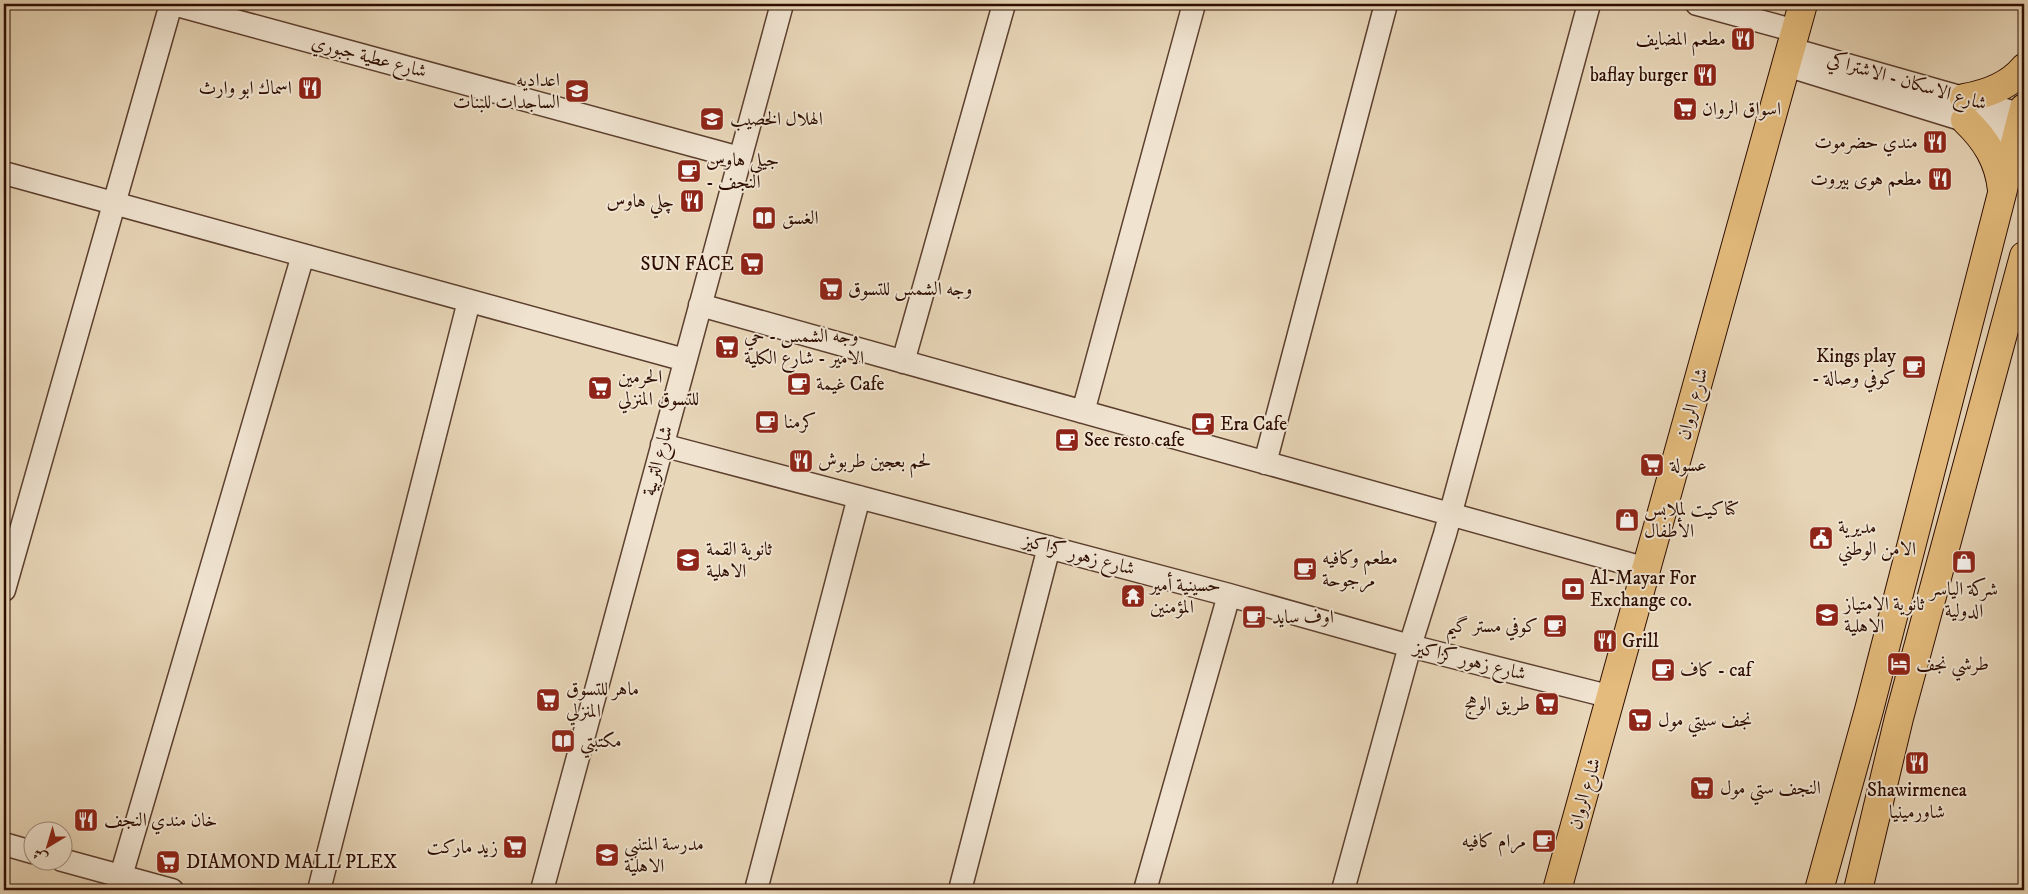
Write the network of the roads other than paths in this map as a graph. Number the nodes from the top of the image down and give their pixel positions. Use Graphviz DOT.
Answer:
graph roads {
  1 [pos="172,4"];
  2 [pos="782,4"];
  3 [pos="1004,4"];
  4 [pos="1194,4"];
  5 [pos="1386,4"];
  6 [pos="1589,4"];
  7 [pos="1697,4"];
  8 [pos="1803,4"];
  9 [pos="1791,49"];
  10 [pos="2024,68"];
  11 [pos="1965,109"];
  12 [pos="2021,119"];
  13 [pos="740,158"];
  14 [pos="4,173"];
  15 [pos="2003,194"];
  16 [pos="114,203"];
  17 [pos="303,255"];
  18 [pos="2024,256"];
  19 [pos="469,301"];
  20 [pos="700,305"];
  21 [pos="685,360"];
  22 [pos="903,362"];
  23 [pos="1083,412"];
  24 [pos="662,444"];
  25 [pos="1265,463"];
  26 [pos="858,497"];
  27 [pos="1450,514"];
  28 [pos="1049,547"];
  29 [pos="1648,569"];
  30 [pos="4,590"];
  31 [pos="1229,595"];
  32 [pos="1410,646"];
  33 [pos="1612,697"];
  34 [pos="1869,710"];
  35 [pos="1898,718"];
  36 [pos="4,844"];
  37 [pos="22,849"];
  38 [pos="72,863"];
  39 [pos="121,876"];
  40 [pos="172,890"];
  41 [pos="319,890"];
  42 [pos="542,890"];
  43 [pos="756,890"];
  44 [pos="960,890"];
  45 [pos="1145,890"];
  46 [pos="1343,890"];
  47 [pos="1557,890"];
  48 [pos="1819,890"];
  49 [pos="1858,890"];
  1 -- 13 [label="street, شارع عطية جبوري"];
  1 -- 16 [label="street"];
  2 -- 13 [label="street, شارع التربية"];
  3 -- 22 [label="street"];
  4 -- 23 [label="street"];
  5 -- 25 [label="street"];
  6 -- 27 [label="street"];
  7 -- 9 [label="street, شارع الاسكان - الاشتراكي"];
  8 -- 9 [label="main road, شارع الروان"];
  9 -- 11 [label="street, شارع الاسكان - الاشتراكي"];
  9 -- 29 [label="main road, شارع الروان"];
  10 -- 11 [label="main road"];
  11 -- 12 [label="street, شارع الاسكان - الاشتراكي"];
  11 -- 15 [label="main road"];
  12 -- 15 [label="main road"];
  13 -- 20 [label="street, شارع التربية"];
  14 -- 16 [label="street"];
  15 -- 34 [label="main road"];
  16 -- 17 [label="street"];
  16 -- 30 [label="street"];
  17 -- 19 [label="street"];
  17 -- 39 [label="street"];
  18 -- 35 [label="main road"];
  19 -- 21 [label="street"];
  19 -- 41 [label="street"];
  20 -- 21 [label="street, شارع التربية"];
  20 -- 22 [label="street"];
  21 -- 24 [label="street, شارع التربية"];
  22 -- 23 [label="street"];
  23 -- 25 [label="street"];
  24 -- 26 [label="street, شارع زهور كزاكيز"];
  24 -- 42 [label="street, شارع التربية"];
  25 -- 27 [label="street"];
  26 -- 28 [label="street, شارع زهور كزاكيز"];
  26 -- 43 [label="street"];
  27 -- 29 [label="street"];
  27 -- 32 [label="street"];
  28 -- 31 [label="street, شارع زهور كزاكيز"];
  28 -- 44 [label="street"];
  29 -- 33 [label="main road, شارع الروان"];
  31 -- 32 [label="street, شارع زهور كزاكيز"];
  31 -- 45 [label="street"];
  32 -- 33 [label="street, شارع زهور كزاكيز"];
  32 -- 46 [label="street"];
  33 -- 47 [label="main road, شارع الروان"];
  34 -- 35 [label="main road"];
  34 -- 48 [label="main road"];
  35 -- 49 [label="main road"];
  36 -- 37 [label="street"];
  38 -- 39 [label="street"];
  39 -- 40 [label="street"];
}
